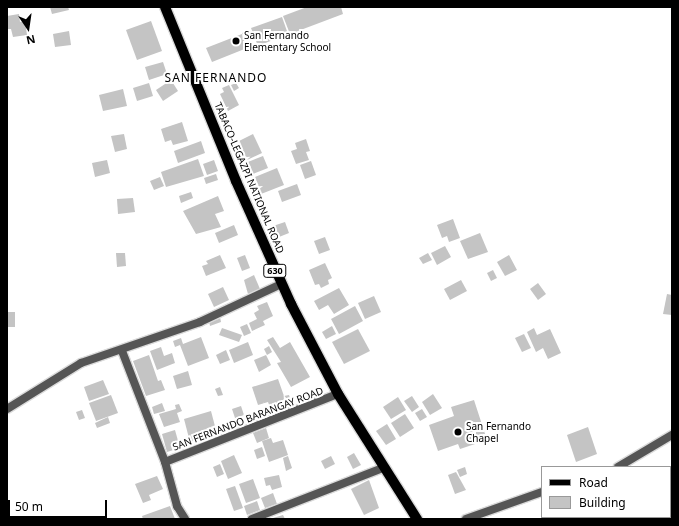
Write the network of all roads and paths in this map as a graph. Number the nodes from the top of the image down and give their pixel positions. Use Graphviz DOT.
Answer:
graph roads {
  1 [pos="165,7"];
  2 [pos="281,284"];
  3 [pos="122,351"];
  4 [pos="338,394"];
  5 [pos="7,409"];
  6 [pos="672,435"];
  7 [pos="165,462"];
  8 [pos="620,466"];
  9 [pos="383,468"];
  10 [pos="541,492"];
  11 [pos="184,519"];
  12 [pos="252,519"];
  13 [pos="417,519"];
  14 [pos="466,519"];
  1 -- 2 [label="main road, TABACO-LEGAZPI NATIONAL ROAD / 630"];
  2 -- 3 [label="street"];
  2 -- 4 [label="main road, TABACO-LEGAZPI NATIONAL ROAD / 630"];
  3 -- 5 [label="street"];
  3 -- 7 [label="street, SAN FERNANDO BARANGAY ROAD"];
  4 -- 7 [label="street, SAN FERNANDO BARANGAY ROAD"];
  4 -- 9 [label="main road, TABACO-LEGAZPI NATIONAL ROAD / 630"];
  6 -- 8 [label="street"];
  7 -- 11 [label="street, SAN FERNANDO BARANGAY ROAD"];
  9 -- 12 [label="street"];
  9 -- 13 [label="main road, TABACO-LEGAZPI NATIONAL ROAD / 630"];
  10 -- 14 [label="street"];
}
